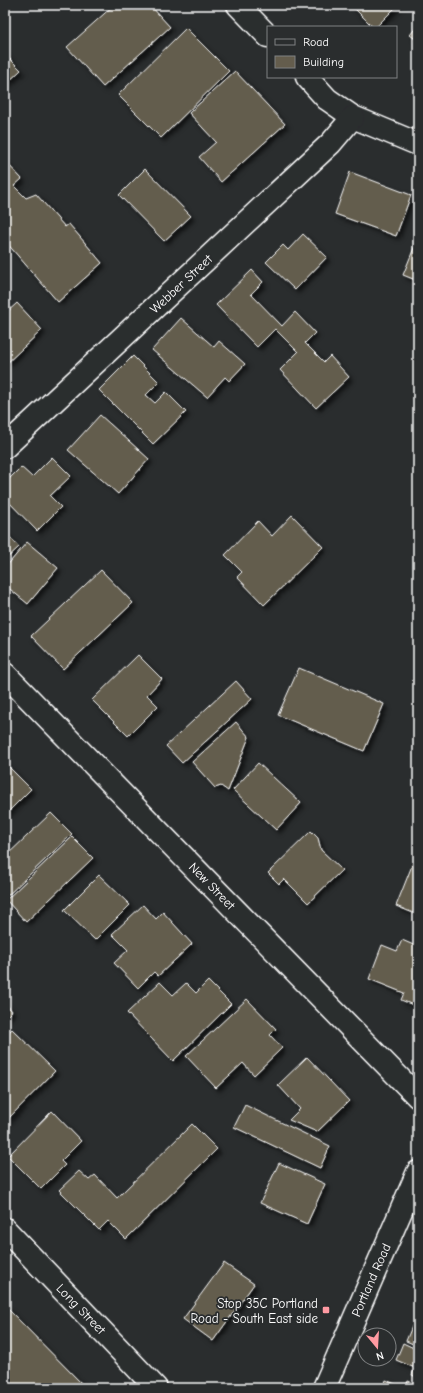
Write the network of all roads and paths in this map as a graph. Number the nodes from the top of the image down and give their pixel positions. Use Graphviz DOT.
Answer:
graph roads {
  1 [pos="238,5"];
  2 [pos="267,35"];
  3 [pos="308,78"];
  4 [pos="353,117"];
  5 [pos="418,144"];
  6 [pos="5,447"];
  7 [pos="5,674"];
  8 [pos="418,1097"];
  9 [pos="418,1172"];
  10 [pos="5,1229"];
  11 [pos="156,1388"];
  12 [pos="324,1388"];
  1 -- 2 [label="street"];
  3 -- 4 [label="street"];
  4 -- 5 [label="street"];
  4 -- 6 [label="street, Webber Street"];
  7 -- 8 [label="street, New Street"];
  9 -- 12 [label="street, Portland Road"];
  10 -- 11 [label="street, Long Street"];
}
